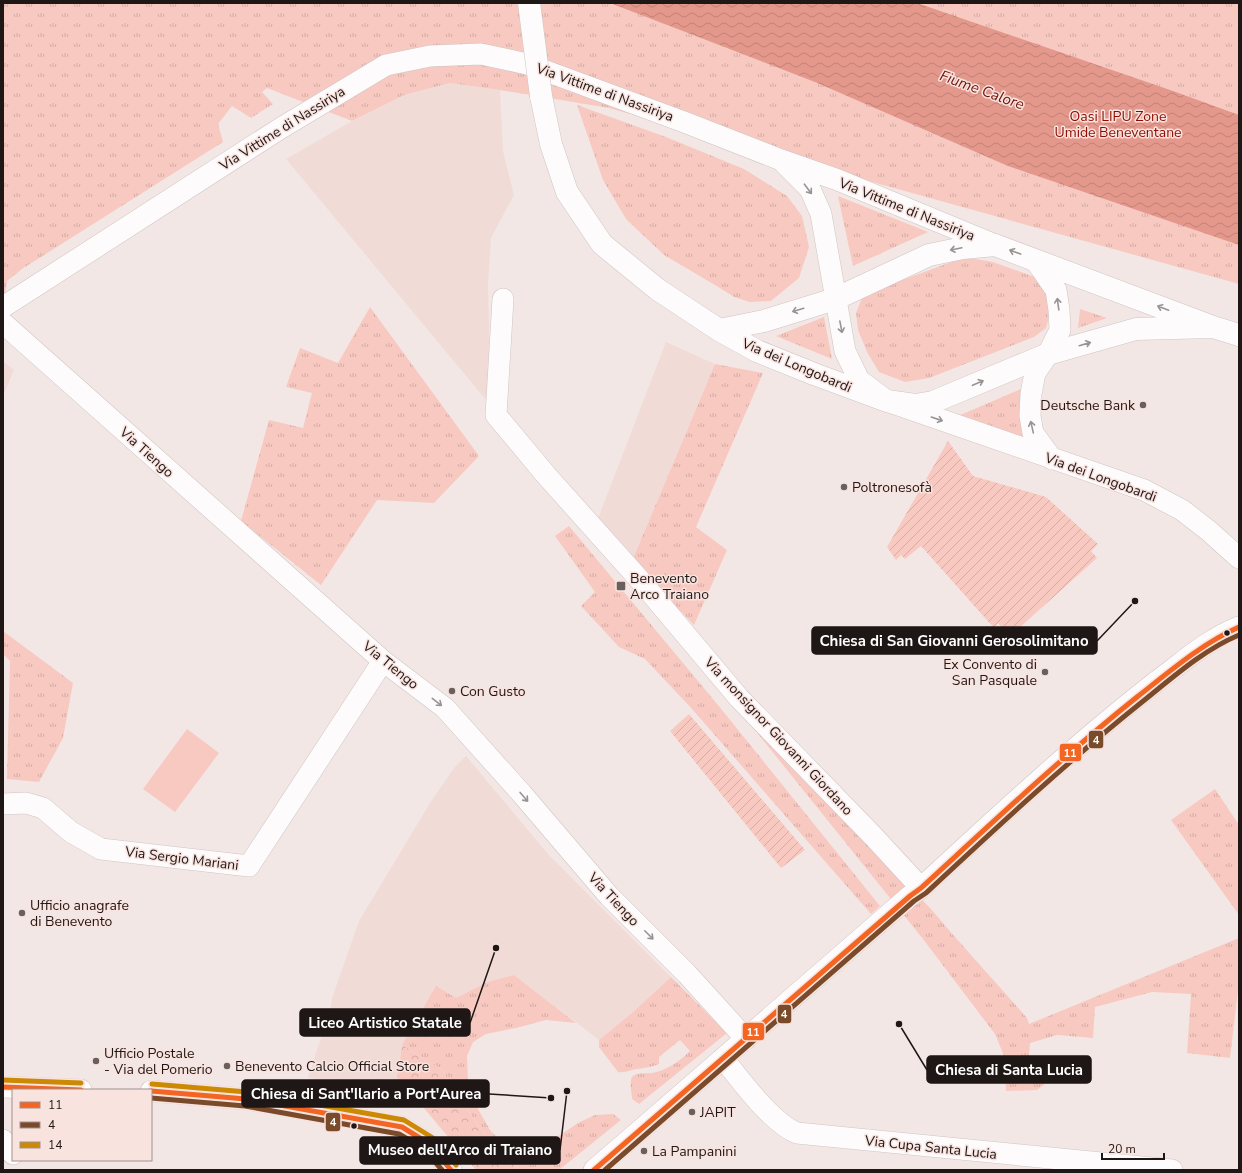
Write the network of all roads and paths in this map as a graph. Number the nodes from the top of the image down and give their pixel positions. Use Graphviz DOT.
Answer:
graph roads {
  1 [pos="529,3"];
  2 [pos="781,160"];
  3 [pos="995,245"];
  4 [pos="1035,260"];
  5 [pos="835,298"];
  6 [pos="503,300"];
  7 [pos="3,307"];
  8 [pos="3,323"];
  9 [pos="1212,327"];
  10 [pos="719,330"];
  11 [pos="1239,335"];
  12 [pos="1048,354"];
  13 [pos="888,401"];
  14 [pos="1052,459"];
  15 [pos="1239,558"];
  16 [pos="1239,626"];
  17 [pos="383,661"];
  18 [pos="3,804"];
  19 [pos="915,892"];
  20 [pos="746,1039"];
  21 [pos="723,1058"];
  22 [pos="3,1087"];
  23 [pos="55,1089"];
  24 [pos="152,1091"];
  25 [pos="3,1140"];
  26 [pos="12,1153"];
  27 [pos="450,1170"];
  28 [pos="594,1170"];
  29 [pos="1172,1170"];
  1 -- 10 [label="main road, Via dei Longobardi, bridge"];
  2 -- 3 [label="street, Via Vittime di Nassiriya"];
  2 -- 5 [label="street, one-way"];
  2 -- 7 [label="street, Via Vittime di Nassiriya"];
  4 -- 3 [label="main road, Via Vittime di Nassiriya, one-way"];
  3 -- 5 [label="main road, one-way"];
  9 -- 4 [label="main road, Via Vittime di Nassiriya, one-way"];
  12 -- 4 [label="street, one-way"];
  5 -- 10 [label="main road, one-way"];
  5 -- 13 [label="street, one-way"];
  6 -- 19 [label="street, Via monsignor Giovanni Giordano"];
  8 -- 17 [label="street, Via Tiengo"];
  9 -- 11 [label="main road, Via Vittime di Nassiriya"];
  12 -- 9 [label="main road, one-way"];
  10 -- 13 [label="main road, Via dei Longobardi"];
  13 -- 12 [label="main road, one-way"];
  14 -- 12 [label="street, one-way"];
  13 -- 14 [label="street, Via dei Longobardi, one-way"];
  14 -- 15 [label="street, Via dei Longobardi"];
  16 -- 19 [label="street"];
  17 -- 18 [label="street, Via Sergio Mariani"];
  17 -- 20 [label="street, Via Tiengo, one-way"];
  19 -- 20 [label="street"];
  20 -- 21 [label="street"];
  21 -- 28 [label="street"];
  21 -- 29 [label="street, Via Cupa Santa Lucia"];
  22 -- 23 [label="street"];
  24 -- 27 [label="street"];
  25 -- 26 [label="street"];
}
